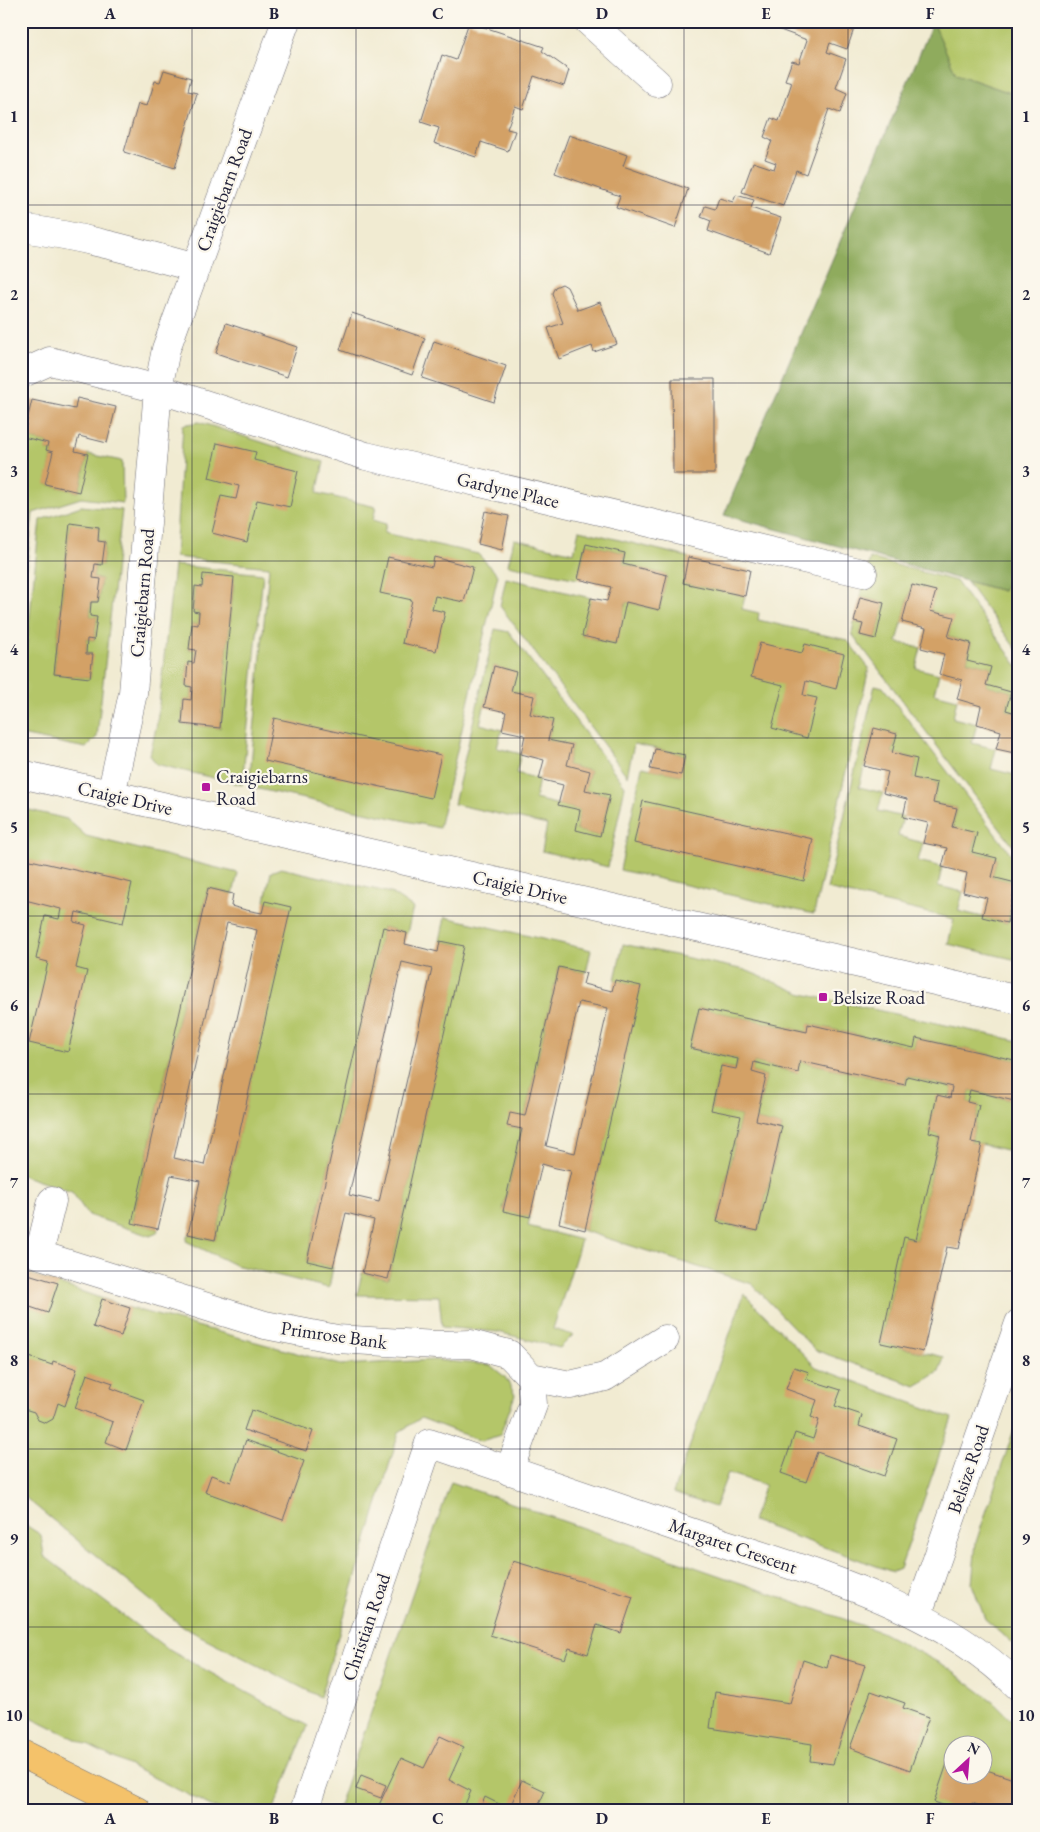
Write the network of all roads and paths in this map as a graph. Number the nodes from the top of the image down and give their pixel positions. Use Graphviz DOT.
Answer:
graph roads {
  1 [pos="286,21"];
  2 [pos="588,21"];
  3 [pos="657,83"];
  4 [pos="21,228"];
  5 [pos="196,268"];
  6 [pos="21,374"];
  7 [pos="158,389"];
  8 [pos="863,573"];
  9 [pos="21,774"];
  10 [pos="111,795"];
  11 [pos="1019,1000"];
  12 [pos="52,1201"];
  13 [pos="30,1251"];
  14 [pos="1018,1326"];
  15 [pos="665,1338"];
  16 [pos="531,1377"];
  17 [pos="429,1443"];
  18 [pos="509,1471"];
  19 [pos="918,1614"];
  20 [pos="1019,1687"];
  21 [pos="21,1753"];
  22 [pos="137,1811"];
  23 [pos="304,1811"];
  1 -- 5 [label="street, Craigiebarn Road"];
  2 -- 3 [label="street"];
  4 -- 5 [label="street"];
  5 -- 7 [label="street, Craigiebarn Road"];
  6 -- 7 [label="street"];
  7 -- 8 [label="street, Gardyne Place"];
  7 -- 10 [label="street, Craigiebarn Road"];
  9 -- 10 [label="street, Craigie Drive"];
  10 -- 11 [label="street, Craigie Drive"];
  12 -- 13 [label="street, Primrose Bank"];
  13 -- 16 [label="street, Primrose Bank"];
  14 -- 19 [label="street, Belsize Road"];
  15 -- 16 [label="street"];
  16 -- 18 [label="street"];
  17 -- 18 [label="street, Margaret Crescent"];
  17 -- 23 [label="street, Christian Road"];
  18 -- 19 [label="street, Margaret Crescent"];
  19 -- 20 [label="street, Margaret Crescent"];
  21 -- 22 [label="main road"];
}
